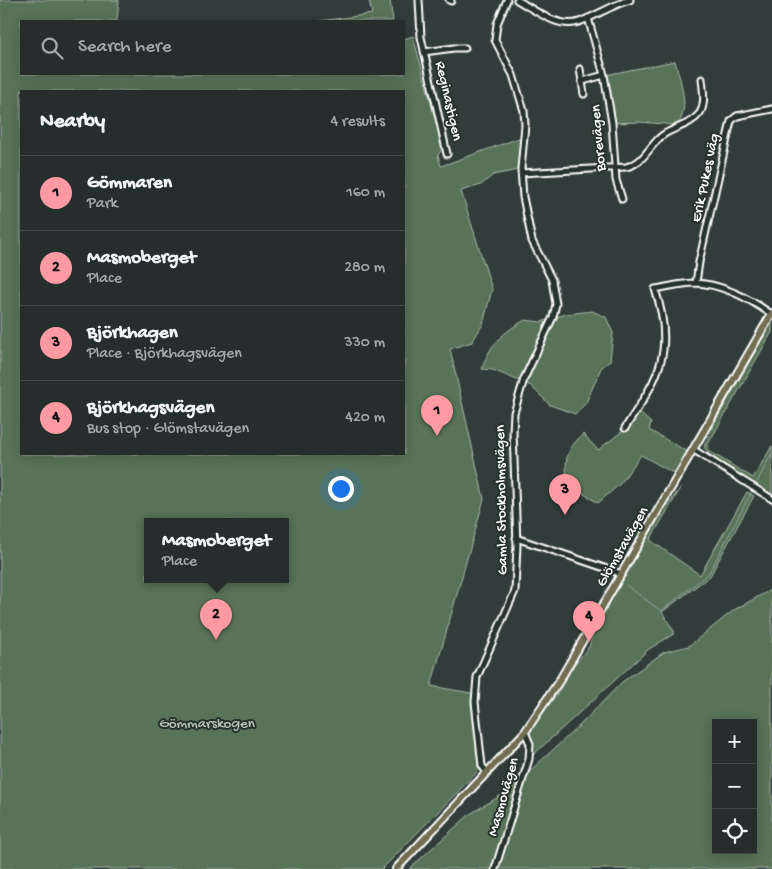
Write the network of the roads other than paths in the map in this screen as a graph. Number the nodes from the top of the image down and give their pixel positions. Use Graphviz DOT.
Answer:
graph roads {
  1 [pos="419,0"];
  2 [pos="507,0"];
  3 [pos="517,0"];
  4 [pos="630,0"];
  5 [pos="618,1"];
  6 [pos="588,18"];
  7 [pos="465,48"];
  8 [pos="424,52"];
  9 [pos="580,68"];
  10 [pos="604,75"];
  11 [pos="702,79"];
  12 [pos="583,81"];
  13 [pos="584,94"];
  14 [pos="772,109"];
  15 [pos="447,154"];
  16 [pos="615,168"];
  17 [pos="521,173"];
  18 [pos="622,199"];
  19 [pos="696,283"];
  20 [pos="772,314"];
  21 [pos="625,428"];
  22 [pos="694,450"];
  23 [pos="772,498"];
  24 [pos="516,538"];
  25 [pos="622,574"];
  26 [pos="525,732"];
  27 [pos="487,772"];
  28 [pos="396,869"];
  29 [pos="495,869"];
  1 -- 8 [label="street, Reginastigen"];
  2 -- 17 [label="street, Gamla Stockholmsvägen"];
  3 -- 6 [label="street"];
  4 -- 5 [label="street"];
  5 -- 6 [label="street"];
  6 -- 10 [label="street, Borevägen"];
  7 -- 8 [label="street, Reginastigen"];
  8 -- 15 [label="street, Reginastigen"];
  9 -- 12 [label="street, Borevägen"];
  10 -- 12 [label="street"];
  10 -- 16 [label="street, Borevägen"];
  11 -- 16 [label="street"];
  12 -- 13 [label="street, Borevägen"];
  14 -- 19 [label="street, Erik Pukes väg"];
  16 -- 17 [label="street"];
  16 -- 18 [label="street, Borevägen"];
  17 -- 24 [label="street, Gamla Stockholmsvägen"];
  19 -- 20 [label="street"];
  19 -- 21 [label="street"];
  20 -- 22 [label="main road, Glömstavägen"];
  22 -- 23 [label="street"];
  22 -- 25 [label="main road, Glömstavägen"];
  24 -- 25 [label="street"];
  24 -- 27 [label="street, Gamla Stockholmsvägen"];
  25 -- 26 [label="main road, Glömstavägen"];
  26 -- 27 [label="main road, Glömstavägen"];
  26 -- 29 [label="street, Masmovägen"];
  27 -- 28 [label="main road, Glömstavägen"];
}
